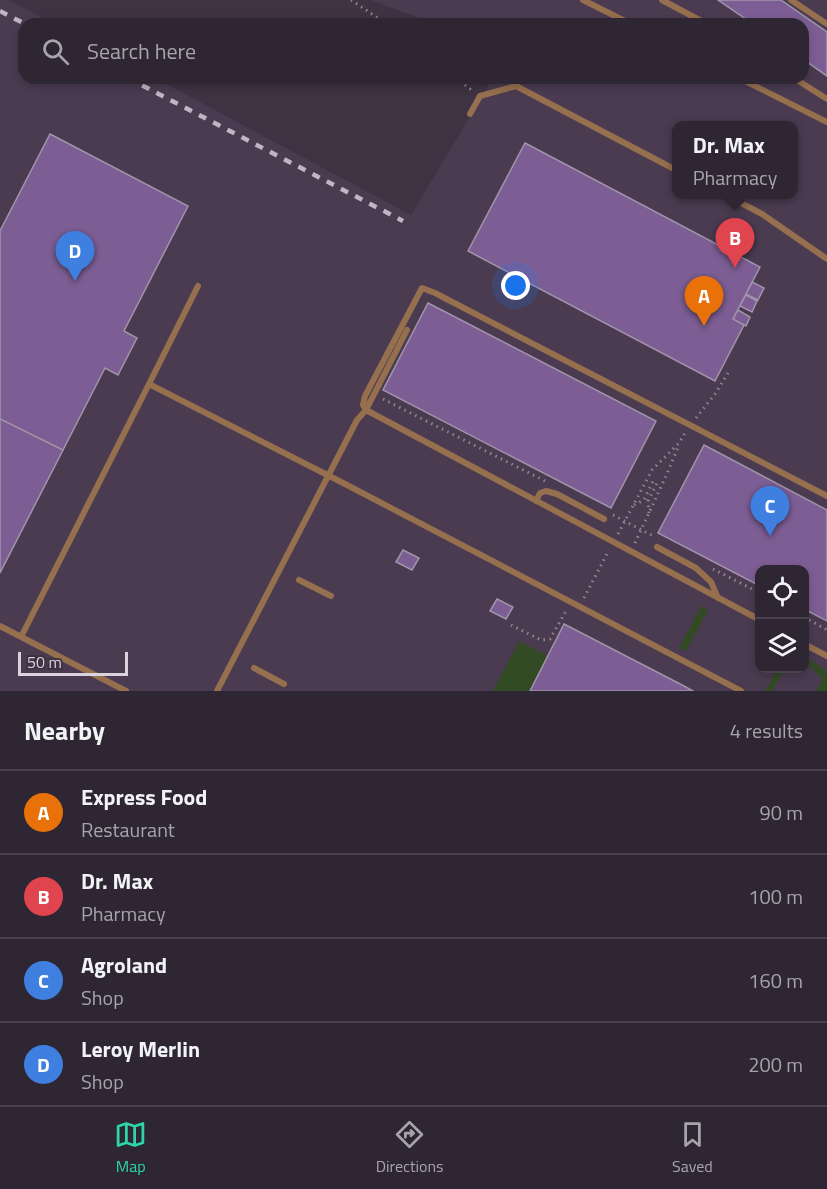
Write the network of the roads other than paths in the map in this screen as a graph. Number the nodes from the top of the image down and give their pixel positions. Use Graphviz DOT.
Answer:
graph roads {
  1 [pos="583,0"];
  2 [pos="663,0"];
  3 [pos="791,0"];
  4 [pos="675,2"];
  5 [pos="619,18"];
  6 [pos="698,18"];
  7 [pos="827,24"];
  8 [pos="751,84"];
  9 [pos="803,84"];
  10 [pos="827,99"];
  11 [pos="470,114"];
  12 [pos="827,122"];
  13 [pos="672,168"];
  14 [pos="732,199"];
  15 [pos="827,259"];
  16 [pos="198,286"];
  17 [pos="407,330"];
  18 [pos="149,384"];
  19 [pos="366,410"];
  20 [pos="329,476"];
  21 [pos="827,496"];
  22 [pos="536,501"];
  23 [pos="604,519"];
  24 [pos="657,547"];
  25 [pos="298,580"];
  26 [pos="331,596"];
  27 [pos="719,598"];
  28 [pos="757,619"];
  29 [pos="0,626"];
  30 [pos="21,637"];
  31 [pos="809,647"];
  32 [pos="827,656"];
  33 [pos="254,668"];
  34 [pos="284,684"];
  35 [pos="126,691"];
  36 [pos="217,691"];
  37 [pos="741,691"];
  1 -- 5 [label="lane"];
  2 -- 4 [label="lane"];
  3 -- 7 [label="lane"];
  4 -- 6 [label="lane"];
  8 -- 12 [label="lane"];
  9 -- 10 [label="lane"];
  11 -- 13 [label="lane"];
  14 -- 15 [label="lane"];
  16 -- 18 [label="lane"];
  17 -- 19 [label="lane"];
  18 -- 20 [label="lane"];
  18 -- 30 [label="lane"];
  19 -- 20 [label="lane"];
  19 -- 21 [label="lane"];
  19 -- 22 [label="lane"];
  20 -- 36 [label="lane"];
  20 -- 37 [label="lane"];
  22 -- 23 [label="lane"];
  22 -- 27 [label="lane"];
  24 -- 27 [label="lane"];
  25 -- 26 [label="lane"];
  27 -- 28 [label="lane"];
  29 -- 30 [label="lane"];
  30 -- 35 [label="lane"];
  31 -- 32 [label="lane"];
  33 -- 34 [label="lane"];
}
